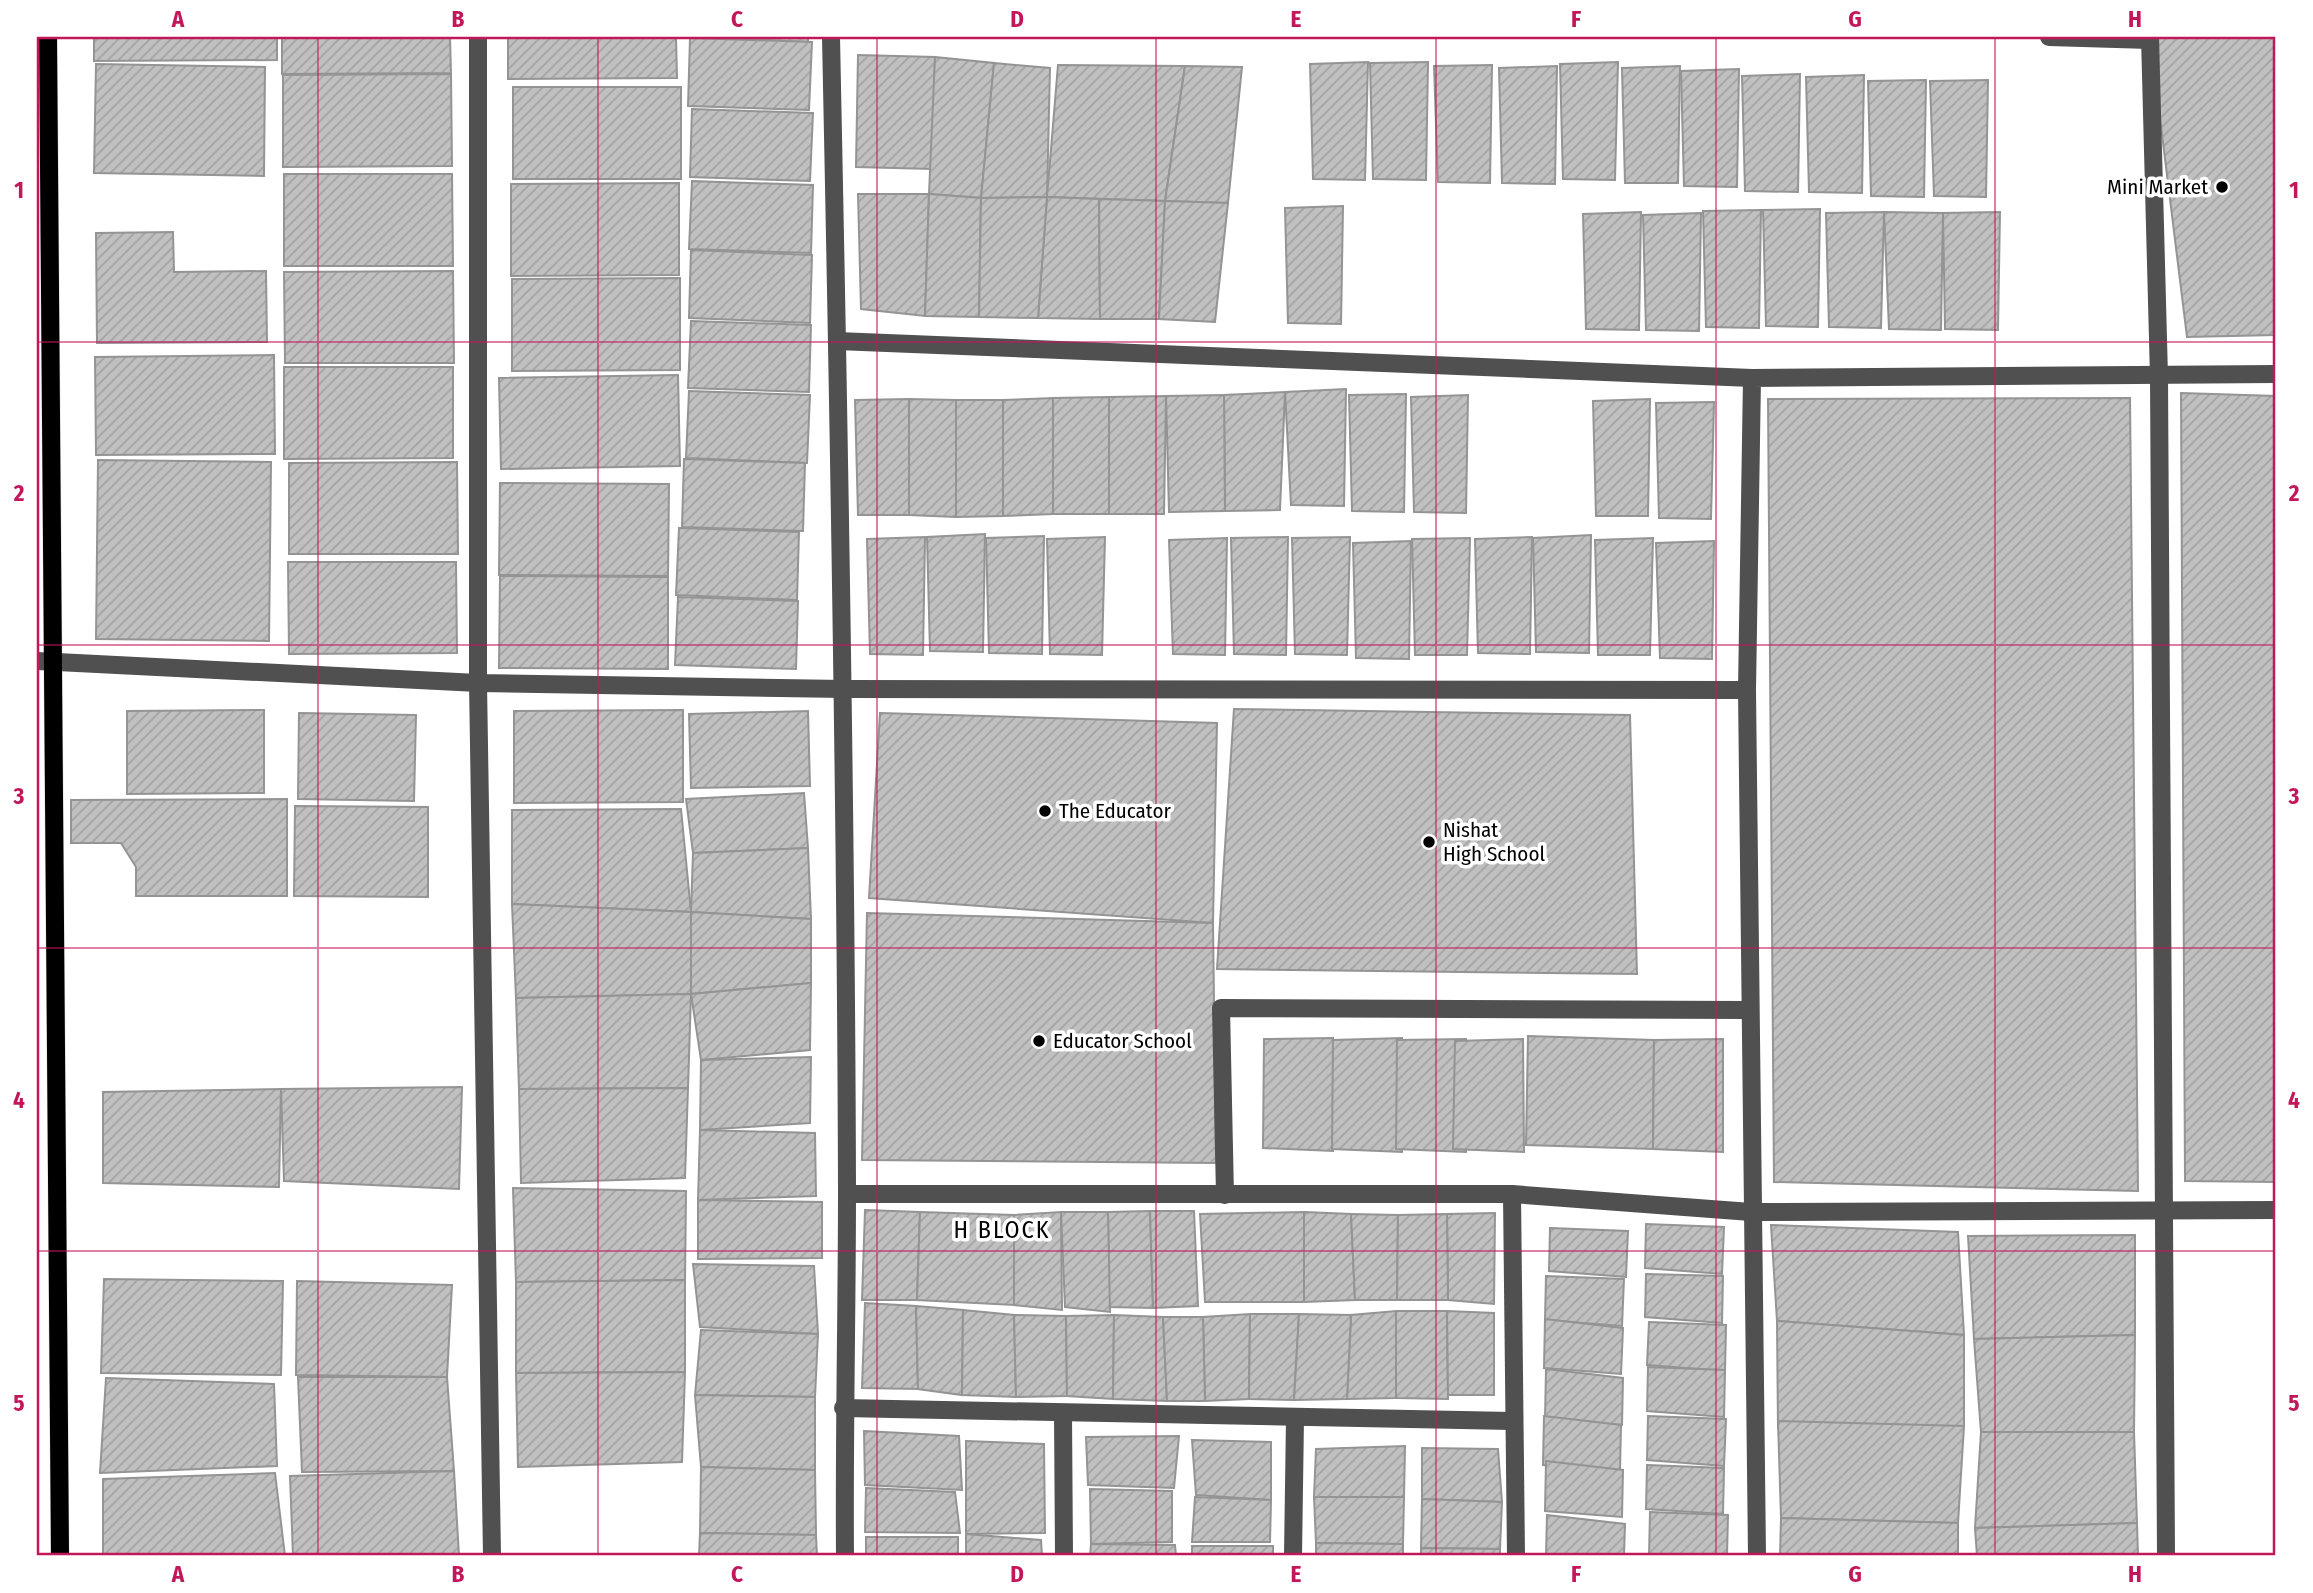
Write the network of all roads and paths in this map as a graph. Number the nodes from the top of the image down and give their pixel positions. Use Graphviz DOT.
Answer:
graph roads {
  1 [pos="48,37"];
  2 [pos="478,37"];
  3 [pos="831,37"];
  4 [pos="2049,37"];
  5 [pos="2150,38"];
  6 [pos="837,341"];
  7 [pos="2276,374"];
  8 [pos="2159,377"];
  9 [pos="1752,378"];
  10 [pos="45,662"];
  11 [pos="478,683"];
  12 [pos="844,689"];
  13 [pos="1747,690"];
  14 [pos="1749,1010"];
  15 [pos="847,1194"];
  16 [pos="1512,1194"];
  17 [pos="1225,1195"];
  18 [pos="2276,1210"];
  19 [pos="2163,1211"];
  20 [pos="1751,1212"];
  21 [pos="843,1408"];
  22 [pos="1063,1413"];
  23 [pos="1295,1418"];
  24 [pos="1512,1421"];
  25 [pos="60,1556"];
  26 [pos="492,1556"];
  27 [pos="845,1556"];
  28 [pos="1064,1556"];
  29 [pos="1293,1556"];
  30 [pos="1516,1556"];
  31 [pos="1757,1556"];
  32 [pos="2166,1556"];
  1 -- 10 [label="main road"];
  2 -- 11 [label="street"];
  3 -- 6 [label="street"];
  4 -- 5 [label="street"];
  5 -- 8 [label="street"];
  6 -- 9 [label="street"];
  6 -- 12 [label="street"];
  7 -- 8 [label="street"];
  8 -- 9 [label="street"];
  8 -- 19 [label="street"];
  9 -- 13 [label="street"];
  10 -- 11 [label="street"];
  10 -- 25 [label="main road"];
  11 -- 12 [label="street"];
  11 -- 26 [label="street"];
  12 -- 13 [label="street"];
  12 -- 15 [label="street"];
  13 -- 14 [label="street"];
  14 -- 17 [label="street"];
  14 -- 20 [label="street"];
  15 -- 17 [label="street"];
  15 -- 21 [label="street"];
  16 -- 17 [label="street"];
  16 -- 20 [label="street"];
  16 -- 24 [label="street"];
  18 -- 19 [label="street"];
  19 -- 20 [label="street"];
  19 -- 32 [label="street"];
  20 -- 31 [label="street"];
  21 -- 22 [label="street"];
  21 -- 27 [label="street"];
  22 -- 23 [label="street"];
  22 -- 28 [label="street"];
  23 -- 24 [label="street"];
  23 -- 29 [label="street"];
  24 -- 30 [label="street"];
}
